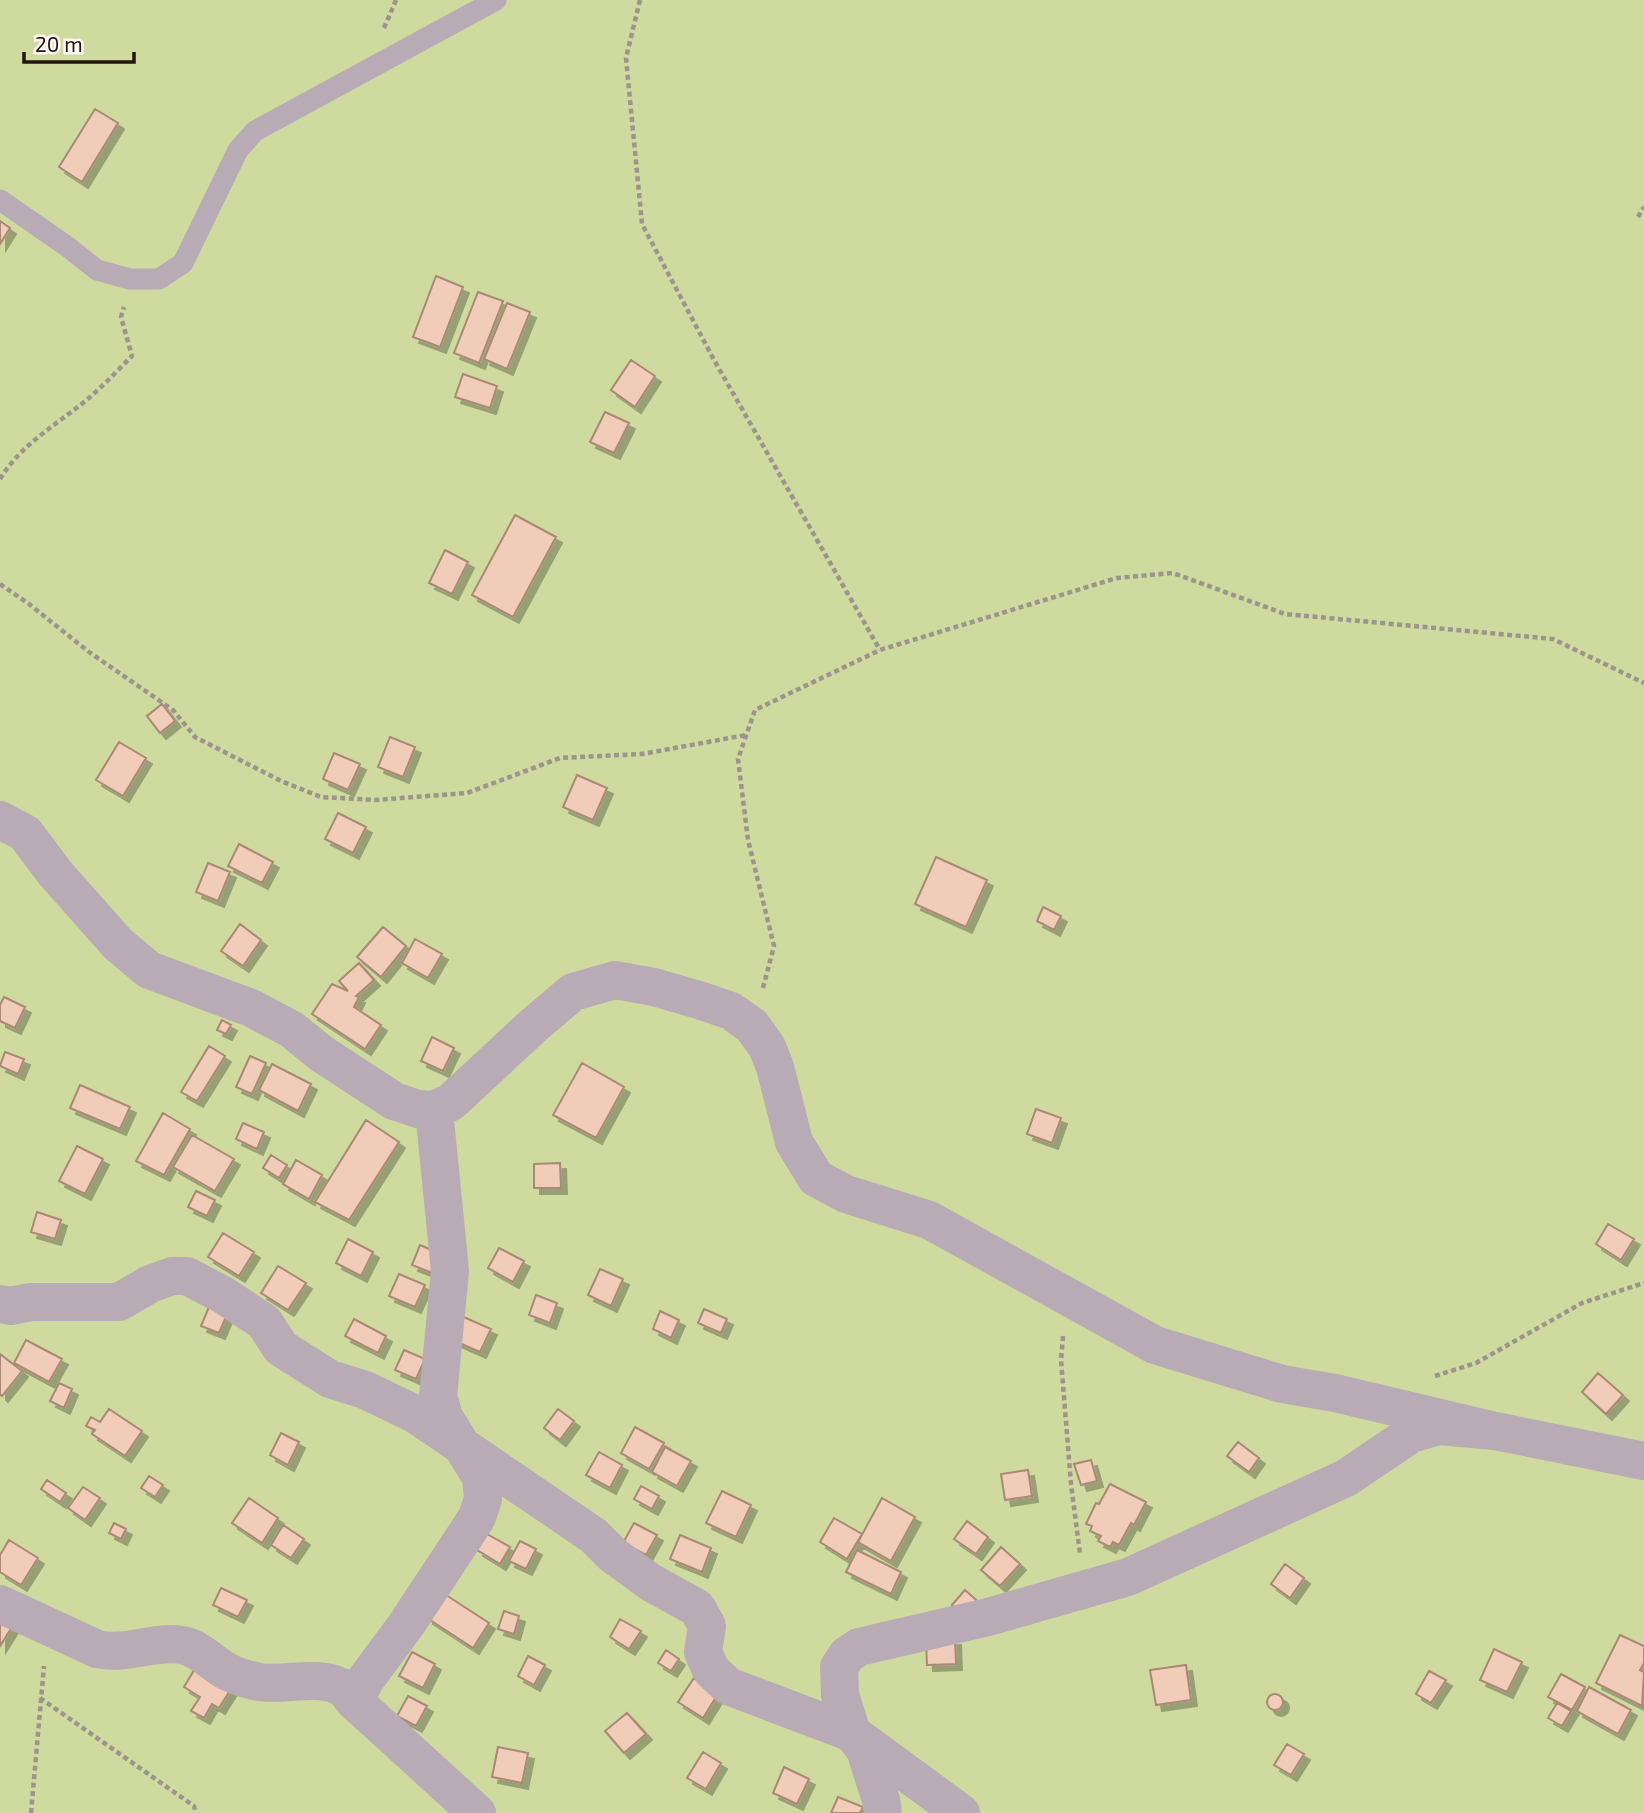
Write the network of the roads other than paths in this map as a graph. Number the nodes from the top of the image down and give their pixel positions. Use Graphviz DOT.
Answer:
graph roads {
  1 [pos="496,0"];
  2 [pos="0,200"];
  3 [pos="0,820"];
  4 [pos="434,1110"];
  5 [pos="0,1304"];
  6 [pos="1495,1431"];
  7 [pos="464,1447"];
  8 [pos="1644,1461"];
  9 [pos="0,1604"];
  10 [pos="354,1701"];
  11 [pos="852,1733"];
  12 [pos="477,1813"];
  13 [pos="883,1813"];
  14 [pos="961,1813"];
  1 -- 2 [label="lane"];
  3 -- 4 [label="street"];
  4 -- 6 [label="street"];
  4 -- 7 [label="street"];
  5 -- 7 [label="street"];
  6 -- 8 [label="street"];
  6 -- 11 [label="street"];
  7 -- 10 [label="street"];
  7 -- 11 [label="street"];
  9 -- 10 [label="street"];
  10 -- 12 [label="street"];
  11 -- 13 [label="street"];
  11 -- 14 [label="street"];
}
